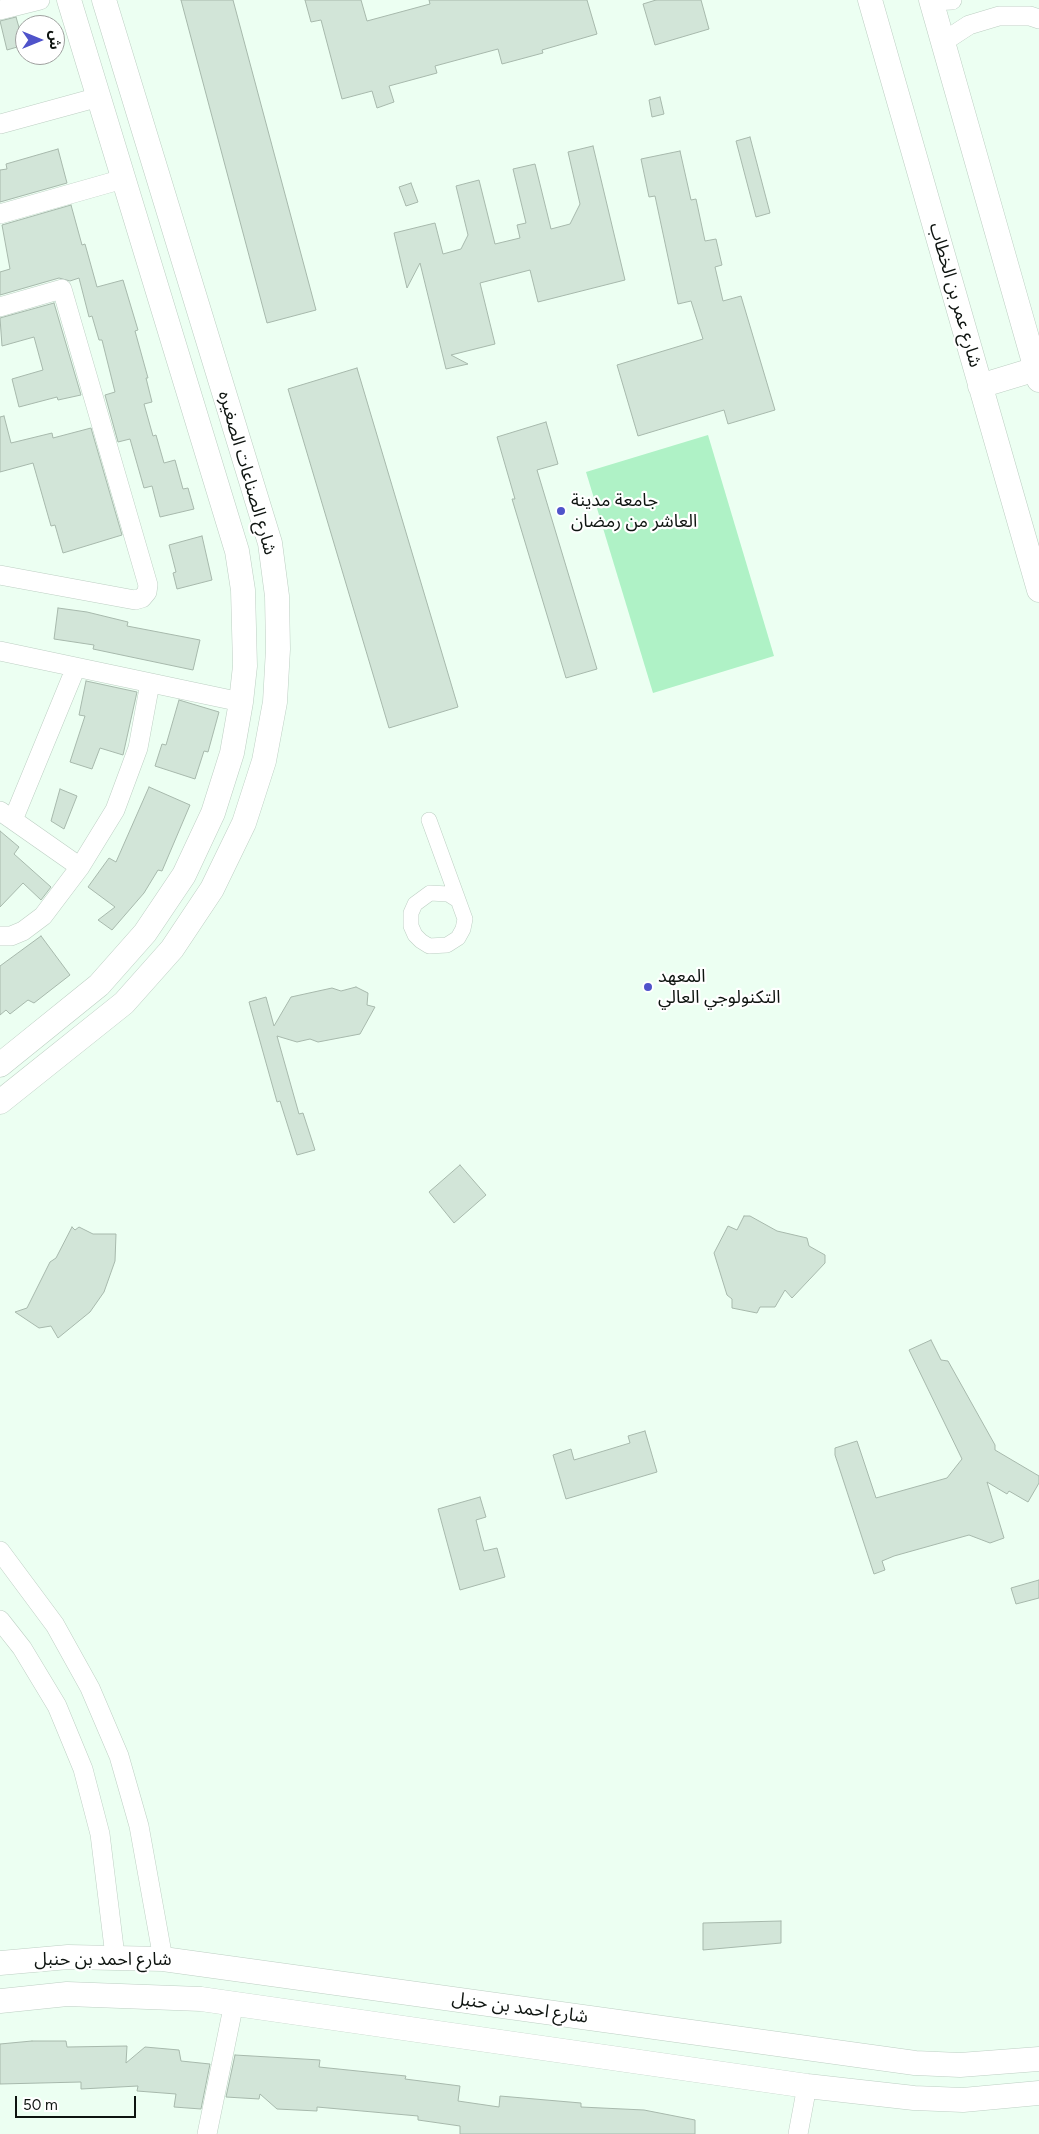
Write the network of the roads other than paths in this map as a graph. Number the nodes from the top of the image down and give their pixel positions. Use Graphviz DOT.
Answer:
graph roads {
  1 [pos="40,0"];
  2 [pos="69,0"];
  3 [pos="104,0"];
  4 [pos="870,0"];
  5 [pos="938,0"];
  6 [pos="0,10"];
  7 [pos="1039,19"];
  8 [pos="942,42"];
  9 [pos="99,97"];
  10 [pos="0,124"];
  11 [pos="123,179"];
  12 [pos="0,214"];
  13 [pos="0,307"];
  14 [pos="1037,375"];
  15 [pos="980,386"];
  16 [pos="232,422"];
  17 [pos="201,434"];
  18 [pos="0,575"];
  19 [pos="1039,590"];
  20 [pos="0,650"];
  21 [pos="76,667"];
  22 [pos="150,683"];
  23 [pos="241,702"];
  24 [pos="7,815"];
  25 [pos="429,820"];
  26 [pos="80,867"];
  27 [pos="456,899"];
  28 [pos="0,936"];
  29 [pos="0,1065"];
  30 [pos="0,1102"];
  31 [pos="0,1551"];
  32 [pos="0,1620"];
  33 [pos="115,1956"];
  34 [pos="164,1959"];
  35 [pos="0,1963"];
  36 [pos="454,1999"];
  37 [pos="0,2001"];
  38 [pos="234,2003"];
  39 [pos="449,2034"];
  40 [pos="1039,2059"];
  41 [pos="807,2086"];
  42 [pos="1039,2093"];
  43 [pos="207,2134"];
  44 [pos="798,2134"];
  1 -- 6 [label="street"];
  2 -- 9 [label="street, شارع الصناعات الصغيره"];
  3 -- 16 [label="street, شارع الصناعات الصغيره"];
  4 -- 15 [label="street, شارع عمر بن الخطاب"];
  5 -- 8 [label="street"];
  7 -- 8 [label="street"];
  8 -- 14 [label="street"];
  9 -- 10 [label="street"];
  9 -- 11 [label="street, شارع الصناعات الصغيره"];
  11 -- 12 [label="street"];
  11 -- 17 [label="street, شارع الصناعات الصغيره"];
  13 -- 18 [label="street"];
  14 -- 15 [label="street"];
  15 -- 19 [label="street, شارع عمر بن الخطاب"];
  16 -- 17 [label="street"];
  16 -- 30 [label="street, شارع الصناعات الصغيره"];
  17 -- 23 [label="street, شارع الصناعات الصغيره"];
  20 -- 21 [label="street"];
  21 -- 22 [label="street"];
  21 -- 24 [label="street"];
  22 -- 23 [label="street"];
  22 -- 26 [label="street"];
  23 -- 29 [label="street, شارع الصناعات الصغيره"];
  24 -- 26 [label="street"];
  25 -- 27 [label="street"];
  26 -- 28 [label="street"];
  31 -- 34 [label="street"];
  32 -- 33 [label="street"];
  33 -- 34 [label="street, شارع احمد بن حنبل"];
  33 -- 35 [label="street, شارع احمد بن حنبل"];
  34 -- 36 [label="street, شارع احمد بن حنبل"];
  36 -- 39 [label="street"];
  36 -- 40 [label="street, شارع احمد بن حنبل"];
  37 -- 38 [label="street, شارع احمد بن حنبل"];
  38 -- 39 [label="street, شارع احمد بن حنبل"];
  38 -- 43 [label="street"];
  39 -- 41 [label="street, شارع احمد بن حنبل"];
  41 -- 42 [label="street, شارع احمد بن حنبل"];
  41 -- 44 [label="street"];
}
